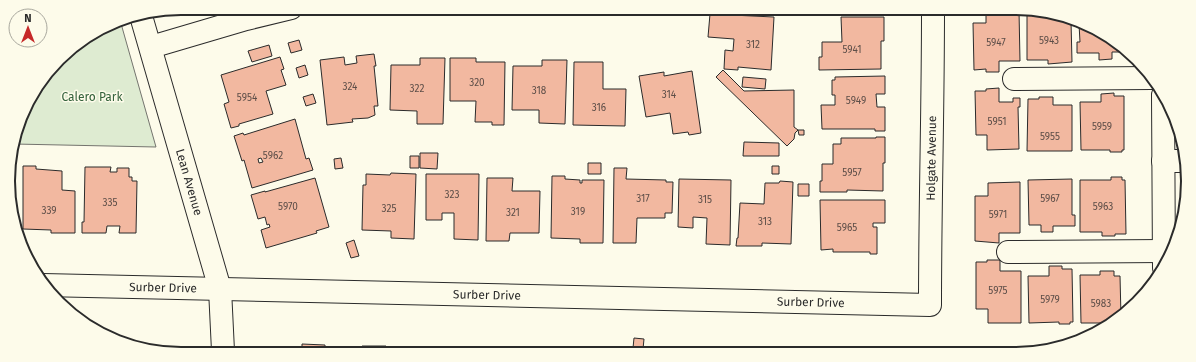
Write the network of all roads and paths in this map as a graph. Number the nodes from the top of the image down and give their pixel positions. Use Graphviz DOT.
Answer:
graph roads {
  1 [pos="262,15"];
  2 [pos="933,15"];
  3 [pos="142,20"];
  4 [pos="151,47"];
  5 [pos="1145,78"];
  6 [pos="1014,80"];
  7 [pos="1166,112"];
  8 [pos="1174,161"];
  9 [pos="1008,252"];
  10 [pos="1165,252"];
  11 [pos="1161,260"];
  12 [pos="52,285"];
  13 [pos="220,289"];
  14 [pos="930,305"];
  15 [pos="223,347"];
  1 -- 4 [label="street"];
  2 -- 14 [label="street, Holgate Avenue"];
  3 -- 4 [label="street, Lean Avenue"];
  4 -- 13 [label="street, Lean Avenue"];
  5 -- 6 [label="street"];
  7 -- 8 [label="street"];
  8 -- 10 [label="street"];
  9 -- 11 [label="street"];
  12 -- 13 [label="street, Surber Drive"];
  13 -- 14 [label="street, Surber Drive"];
  13 -- 15 [label="street, Lean Avenue"];
}
